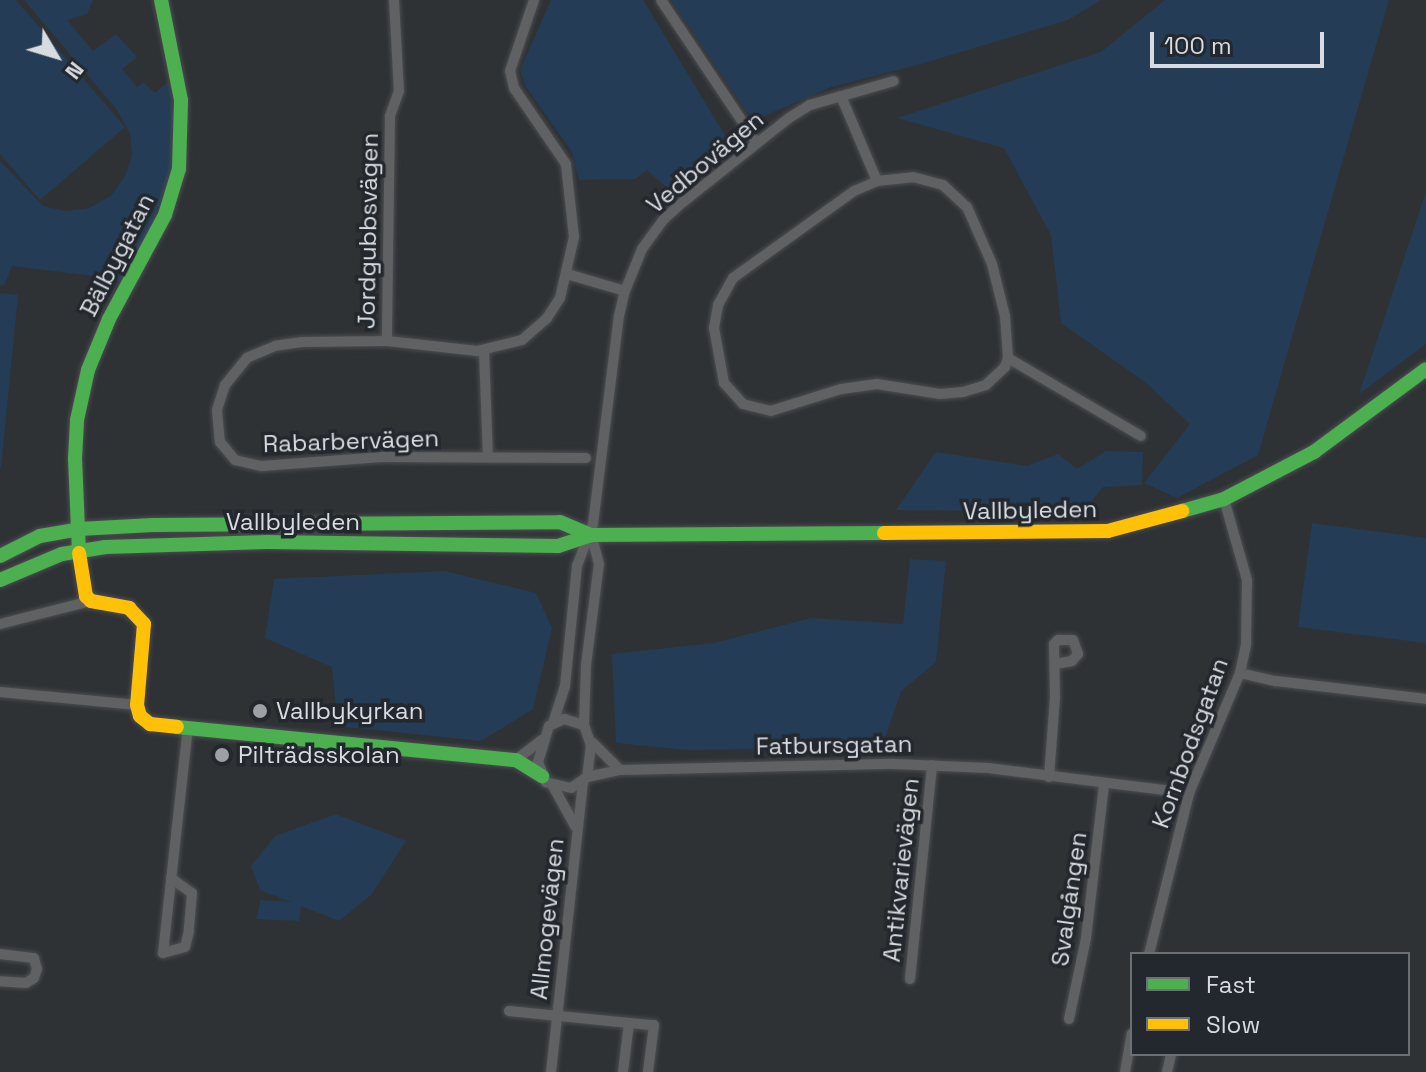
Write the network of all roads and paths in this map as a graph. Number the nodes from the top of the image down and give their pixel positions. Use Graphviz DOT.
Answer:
graph roads {
  1 [pos="161,0"];
  2 [pos="394,0"];
  3 [pos="534,0"];
  4 [pos="661,0"];
  5 [pos="894,81"];
  6 [pos="841,96"];
  7 [pos="756,142"];
  8 [pos="877,181"];
  9 [pos="567,274"];
  10 [pos="625,291"];
  11 [pos="387,341"];
  12 [pos="484,350"];
  13 [pos="1008,358"];
  14 [pos="1426,369"];
  15 [pos="1141,436"];
  16 [pos="488,457"];
  17 [pos="586,458"];
  18 [pos="1224,499"];
  19 [pos="79,529"];
  20 [pos="591,535"];
  21 [pos="78,549"];
  22 [pos="0,556"];
  23 [pos="0,580"];
  24 [pos="91,601"];
  25 [pos="0,624"];
  26 [pos="1055,664"];
  27 [pos="1240,673"];
  28 [pos="0,692"];
  29 [pos="1426,699"];
  30 [pos="137,705"];
  31 [pos="553,723"];
  32 [pos="188,728"];
  33 [pos="586,729"];
  34 [pos="543,739"];
  35 [pos="516,760"];
  36 [pos="932,765"];
  37 [pos="620,770"];
  38 [pos="1049,777"];
  39 [pos="585,780"];
  40 [pos="547,781"];
  41 [pos="1104,784"];
  42 [pos="1189,793"];
  43 [pos="576,828"];
  44 [pos="171,878"];
  45 [pos="1149,952"];
  46 [pos="0,954"];
  47 [pos="910,979"];
  48 [pos="0,981"];
  49 [pos="509,1011"];
  50 [pos="557,1015"];
  51 [pos="1069,1019"];
  52 [pos="629,1023"];
  53 [pos="1130,1045"];
  54 [pos="551,1072"];
  55 [pos="623,1072"];
  56 [pos="648,1072"];
  57 [pos="1125,1072"];
  1 -- 19 [label="main road, Bälbygatan"];
  2 -- 11 [label="street, Jordgubbsvägen"];
  3 -- 9 [label="street, Jordgubbsvägen"];
  4 -- 7 [label="street"];
  5 -- 6 [label="street, Vedbovägen"];
  6 -- 7 [label="street, Vedbovägen"];
  6 -- 8 [label="street"];
  7 -- 10 [label="street, Vedbovägen"];
  8 -- 13 [label="street"];
  8 -- 13 [label="street"];
  9 -- 10 [label="street"];
  9 -- 12 [label="street, Jordgubbsvägen"];
  10 -- 20 [label="street, Vedbovägen"];
  11 -- 12 [label="street, Jordgubbsvägen"];
  11 -- 16 [label="street, Rabarbervägen"];
  12 -- 16 [label="street"];
  13 -- 15 [label="street"];
  14 -- 18 [label="main road, Vallbyleden"];
  16 -- 17 [label="street, Rabarbervägen"];
  18 -- 20 [label="main road, Vallbyleden"];
  18 -- 27 [label="street, Kornbodsgatan"];
  19 -- 20 [label="main road, Vallbyleden"];
  19 -- 21 [label="main road"];
  19 -- 22 [label="main road, Vallbyleden"];
  20 -- 21 [label="main road, Vallbyleden"];
  20 -- 31 [label="street"];
  20 -- 33 [label="street"];
  21 -- 23 [label="main road, Vallbyleden"];
  21 -- 24 [label="main road"];
  24 -- 25 [label="street"];
  24 -- 30 [label="main road"];
  26 -- 38 [label="street"];
  27 -- 29 [label="street"];
  27 -- 42 [label="street, Kornbodsgatan"];
  28 -- 30 [label="street"];
  30 -- 32 [label="main road"];
  31 -- 33 [label="street"];
  31 -- 34 [label="street"];
  32 -- 35 [label="main road"];
  32 -- 44 [label="street"];
  33 -- 37 [label="street"];
  33 -- 39 [label="street"];
  34 -- 35 [label="street"];
  34 -- 40 [label="street"];
  35 -- 40 [label="main road"];
  36 -- 37 [label="street, Fatbursgatan"];
  36 -- 38 [label="street, Fatbursgatan"];
  36 -- 47 [label="street, Antikvarievägen"];
  37 -- 39 [label="street, Fatbursgatan"];
  38 -- 41 [label="street, Fatbursgatan"];
  39 -- 40 [label="street"];
  39 -- 43 [label="street, Allmogevägen"];
  40 -- 43 [label="street, Allmogevägen"];
  41 -- 42 [label="street, Fatbursgatan"];
  41 -- 51 [label="street, Svalgången"];
  42 -- 45 [label="street, Kornbodsgatan"];
  43 -- 50 [label="street, Allmogevägen"];
  44 -- 44 [label="street"];
  46 -- 48 [label="street"];
  49 -- 50 [label="street"];
  50 -- 52 [label="street"];
  50 -- 54 [label="street, Allmogevägen"];
  52 -- 55 [label="street"];
  52 -- 56 [label="street"];
  53 -- 57 [label="street"];
}
